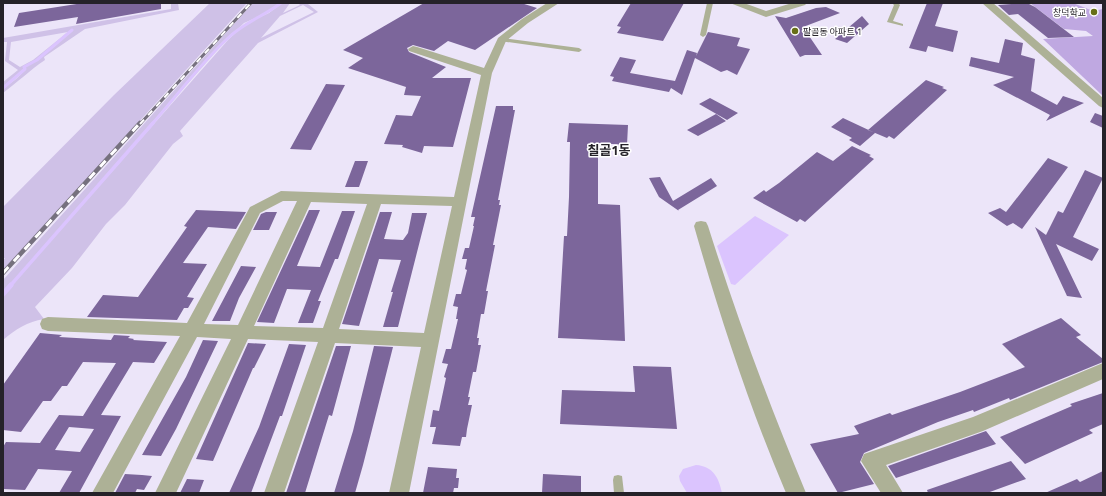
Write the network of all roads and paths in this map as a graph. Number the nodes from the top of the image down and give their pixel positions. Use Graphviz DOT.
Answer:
graph roads {
  1 [pos="554,3"];
  2 [pos="710,3"];
  3 [pos="735,3"];
  4 [pos="802,3"];
  5 [pos="895,3"];
  6 [pos="987,3"];
  7 [pos="901,25"];
  8 [pos="704,35"];
  9 [pos="502,40"];
  10 [pos="413,49"];
  11 [pos="579,50"];
  12 [pos="487,73"];
  13 [pos="1103,104"];
  14 [pos="306,197"];
  15 [pos="376,199"];
  16 [pos="460,202"];
  17 [pos="701,226"];
  18 [pos="48,324"];
  19 [pos="192,330"];
  20 [pos="243,332"];
  21 [pos="330,336"];
  22 [pos="431,340"];
  23 [pos="1103,371"];
  24 [pos="618,480"];
  25 [pos="102,493"];
  26 [pos="165,493"];
  27 [pos="274,493"];
  28 [pos="399,493"];
  29 [pos="619,493"];
  30 [pos="796,493"];
  31 [pos="893,493"];
  1 -- 9 [label="street"];
  2 -- 8 [label="lane"];
  3 -- 4 [label="street"];
  5 -- 7 [label="lane"];
  6 -- 13 [label="street"];
  9 -- 11 [label="lane"];
  9 -- 12 [label="street"];
  10 -- 12 [label="street"];
  12 -- 16 [label="street"];
  14 -- 15 [label="street"];
  14 -- 19 [label="street"];
  14 -- 20 [label="street"];
  15 -- 16 [label="street"];
  15 -- 21 [label="street"];
  16 -- 22 [label="street"];
  17 -- 30 [label="street"];
  18 -- 19 [label="street"];
  19 -- 20 [label="street"];
  19 -- 25 [label="street"];
  20 -- 21 [label="street"];
  20 -- 26 [label="street"];
  21 -- 22 [label="street"];
  21 -- 27 [label="street"];
  22 -- 28 [label="street"];
  23 -- 31 [label="street"];
  24 -- 29 [label="lane"];
}
